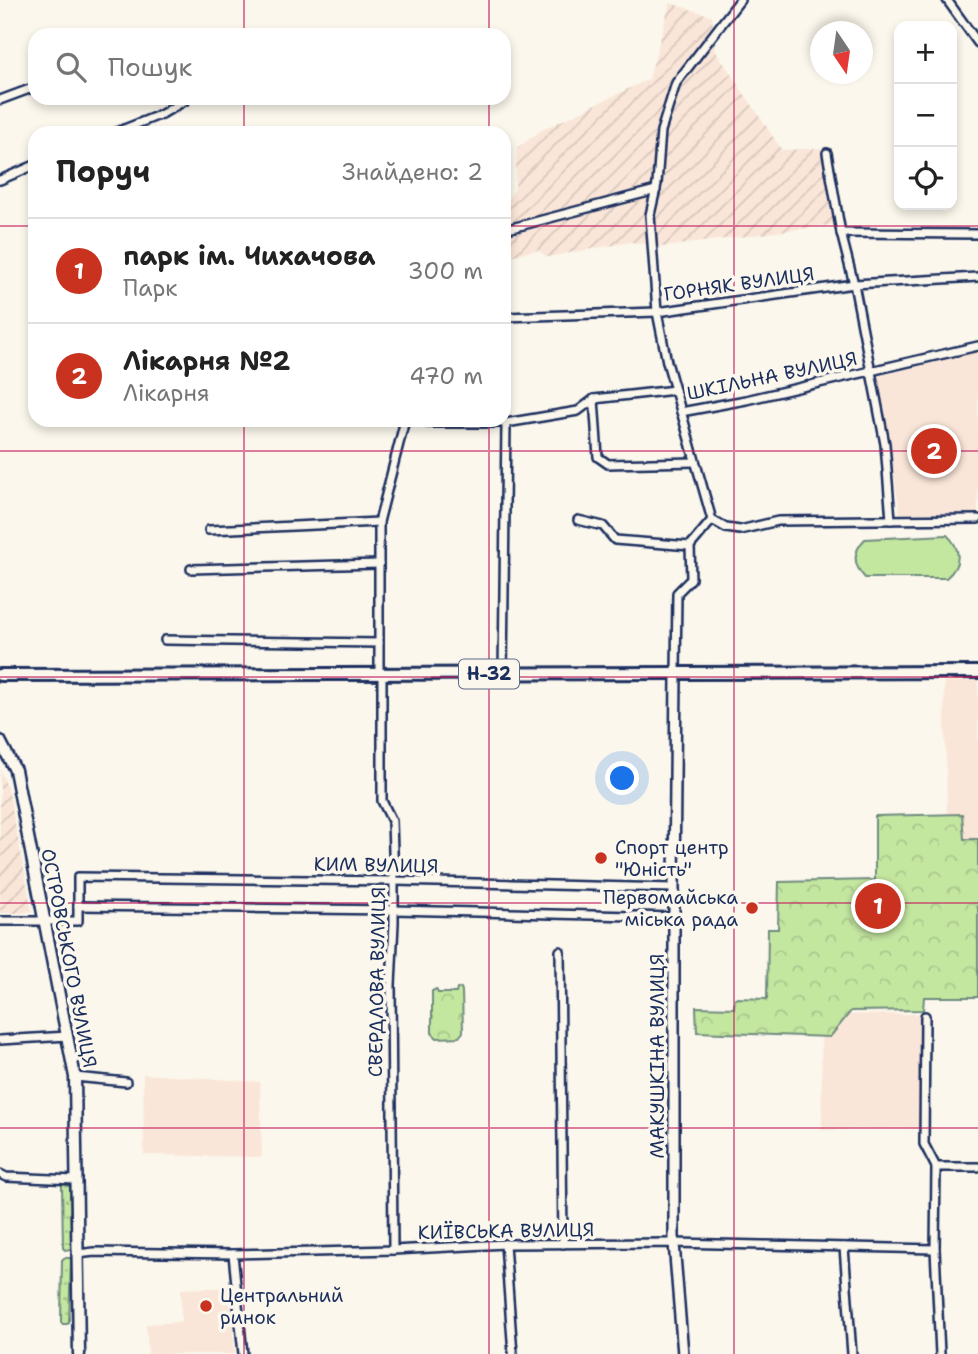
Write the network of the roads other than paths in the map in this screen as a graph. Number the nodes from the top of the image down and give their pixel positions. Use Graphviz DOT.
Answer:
graph roads {
  1 [pos="740,0"];
  2 [pos="947,0"];
  3 [pos="978,43"];
  4 [pos="28,90"];
  5 [pos="0,100"];
  6 [pos="177,105"];
  7 [pos="132,126"];
  8 [pos="827,153"];
  9 [pos="28,169"];
  10 [pos="0,180"];
  11 [pos="656,190"];
  12 [pos="511,228"];
  13 [pos="841,233"];
  14 [pos="978,234"];
  15 [pos="978,277"];
  16 [pos="854,284"];
  17 [pos="657,312"];
  18 [pos="511,317"];
  19 [pos="978,346"];
  20 [pos="871,371"];
  21 [pos="675,390"];
  22 [pos="594,399"];
  23 [pos="681,412"];
  24 [pos="511,422"];
  25 [pos="403,427"];
  26 [pos="506,427"];
  27 [pos="695,462"];
  28 [pos="978,519"];
  29 [pos="578,520"];
  30 [pos="712,520"];
  31 [pos="891,520"];
  32 [pos="379,522"];
  33 [pos="209,530"];
  34 [pos="691,547"];
  35 [pos="379,564"];
  36 [pos="191,569"];
  37 [pos="165,640"];
  38 [pos="379,643"];
  39 [pos="978,672"];
  40 [pos="676,673"];
  41 [pos="503,674"];
  42 [pos="0,675"];
  43 [pos="380,675"];
  44 [pos="0,741"];
  45 [pos="394,881"];
  46 [pos="674,888"];
  47 [pos="78,906"];
  48 [pos="394,910"];
  49 [pos="674,916"];
  50 [pos="0,921"];
  51 [pos="44,921"];
  52 [pos="560,951"];
  53 [pos="925,1016"];
  54 [pos="68,1036"];
  55 [pos="0,1040"];
  56 [pos="75,1077"];
  57 [pos="126,1082"];
  58 [pos="936,1167"];
  59 [pos="978,1167"];
  60 [pos="0,1174"];
  61 [pos="75,1180"];
  62 [pos="674,1243"];
  63 [pos="505,1244"];
  64 [pos="563,1244"];
  65 [pos="844,1247"];
  66 [pos="935,1249"];
  67 [pos="393,1250"];
  68 [pos="78,1254"];
  69 [pos="233,1254"];
  70 [pos="79,1354"];
  71 [pos="243,1354"];
  72 [pos="513,1354"];
  73 [pos="683,1354"];
  74 [pos="852,1354"];
  75 [pos="940,1354"];
  1 -- 11 [label="street"];
  2 -- 3 [label="street"];
  4 -- 5 [label="street"];
  6 -- 7 [label="street"];
  8 -- 13 [label="street"];
  9 -- 10 [label="street"];
  11 -- 12 [label="street"];
  11 -- 17 [label="street"];
  13 -- 14 [label="street"];
  13 -- 16 [label="street"];
  15 -- 16 [label="street, ГОРНЯК ВУЛИЦЯ"];
  16 -- 17 [label="street, ГОРНЯК ВУЛИЦЯ"];
  16 -- 20 [label="street"];
  17 -- 18 [label="street, ГОРНЯК ВУЛИЦЯ"];
  17 -- 21 [label="street"];
  19 -- 20 [label="street, ШКІЛЬНА ВУЛИЦЯ"];
  20 -- 23 [label="street, ШКІЛЬНА ВУЛИЦЯ"];
  20 -- 31 [label="street"];
  21 -- 22 [label="street, ШКІЛЬНА ВУЛИЦЯ"];
  21 -- 23 [label="street, ШКІЛЬНА ВУЛИЦЯ"];
  22 -- 24 [label="street, ШКІЛЬНА ВУЛИЦЯ"];
  22 -- 27 [label="street"];
  23 -- 27 [label="street"];
  25 -- 32 [label="street, СВЕРДЛОВА ВУЛИЦЯ"];
  26 -- 41 [label="street"];
  27 -- 30 [label="street"];
  28 -- 31 [label="street"];
  29 -- 34 [label="street"];
  30 -- 31 [label="street"];
  30 -- 34 [label="street"];
  32 -- 33 [label="street"];
  32 -- 35 [label="street, СВЕРДЛОВА ВУЛИЦЯ"];
  34 -- 40 [label="street"];
  35 -- 36 [label="street"];
  35 -- 38 [label="street, СВЕРДЛОВА ВУЛИЦЯ"];
  37 -- 38 [label="street"];
  38 -- 43 [label="street, СВЕРДЛОВА ВУЛИЦЯ"];
  39 -- 40 [label="main road, Н-32"];
  40 -- 41 [label="main road, Н-32"];
  40 -- 46 [label="street, МАКУШКІНА ВУЛИЦЯ"];
  41 -- 43 [label="main road, Н-32"];
  42 -- 43 [label="main road, Н-32"];
  43 -- 45 [label="street, СВЕРДЛОВА ВУЛИЦЯ"];
  44 -- 51 [label="main road, ОСТРОВСЬКОГО ВУЛИЦЯ"];
  45 -- 46 [label="street, КИМ ВУЛИЦЯ"];
  45 -- 47 [label="street, КИМ ВУЛИЦЯ"];
  45 -- 48 [label="street, СВЕРДЛОВА ВУЛИЦЯ"];
  46 -- 49 [label="street, МАКУШКІНА ВУЛИЦЯ"];
  47 -- 48 [label="street"];
  47 -- 51 [label="street"];
  48 -- 49 [label="street"];
  48 -- 67 [label="street, СВЕРДЛОВА ВУЛИЦЯ"];
  49 -- 62 [label="street, МАКУШКІНА ВУЛИЦЯ"];
  50 -- 51 [label="street"];
  51 -- 54 [label="main road, ОСТРОВСЬКОГО ВУЛИЦЯ"];
  52 -- 64 [label="street"];
  53 -- 58 [label="street"];
  54 -- 55 [label="street"];
  54 -- 56 [label="main road, ОСТРОВСЬКОГО ВУЛИЦЯ"];
  56 -- 57 [label="street"];
  56 -- 61 [label="main road, ОСТРОВСЬКОГО ВУЛИЦЯ"];
  58 -- 59 [label="street"];
  58 -- 66 [label="street"];
  60 -- 61 [label="street"];
  61 -- 68 [label="main road, ОСТРОВСЬКОГО ВУЛИЦЯ"];
  62 -- 64 [label="street, КИЇВСЬКА ВУЛИЦЯ"];
  62 -- 65 [label="street, КИЇВСЬКА ВУЛИЦЯ"];
  62 -- 73 [label="street, МАКУШКІНА ВУЛИЦЯ"];
  63 -- 64 [label="street, КИЇВСЬКА ВУЛИЦЯ"];
  63 -- 67 [label="street, КИЇВСЬКА ВУЛИЦЯ"];
  63 -- 72 [label="street"];
  65 -- 66 [label="street, КИЇВСЬКА ВУЛИЦЯ"];
  65 -- 74 [label="street"];
  66 -- 75 [label="street"];
  67 -- 69 [label="street, КИЇВСЬКА ВУЛИЦЯ"];
  68 -- 69 [label="street, КИЇВСЬКА ВУЛИЦЯ"];
  68 -- 70 [label="main road, ОСТРОВСЬКОГО ВУЛИЦЯ"];
  69 -- 71 [label="street"];
}
